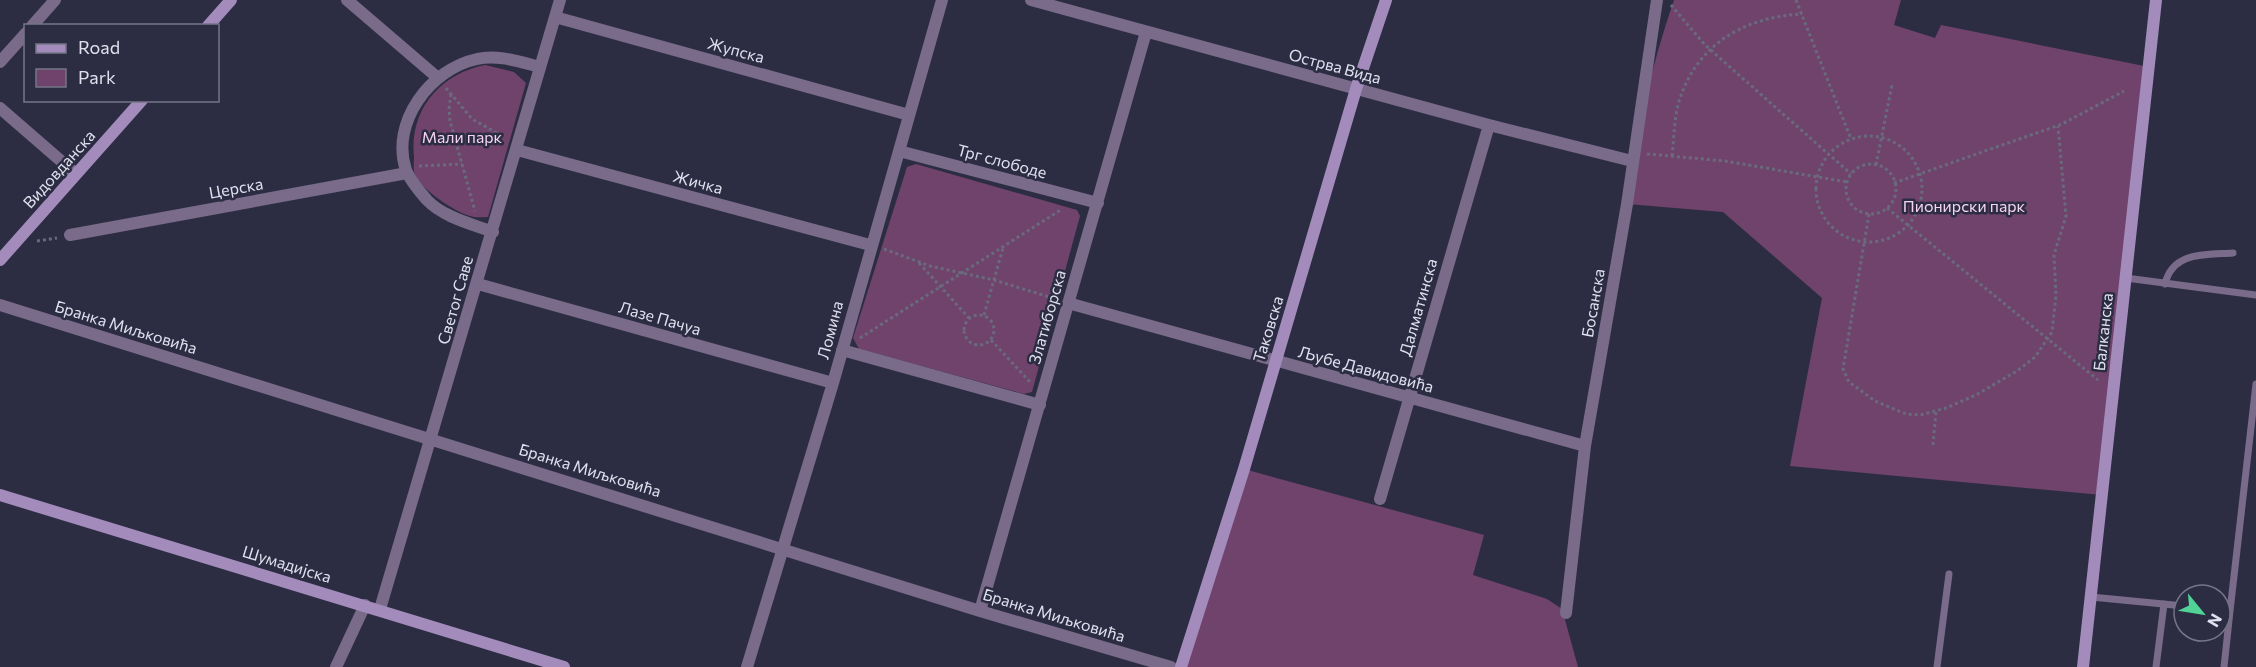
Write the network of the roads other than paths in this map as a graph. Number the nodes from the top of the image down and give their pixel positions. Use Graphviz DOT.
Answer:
graph roads {
  1 [pos="55,0"];
  2 [pos="231,0"];
  3 [pos="347,0"];
  4 [pos="560,0"];
  5 [pos="942,0"];
  6 [pos="1031,0"];
  7 [pos="1386,0"];
  8 [pos="1657,0"];
  9 [pos="2156,0"];
  10 [pos="555,17"];
  11 [pos="34,24"];
  12 [pos="210,24"];
  13 [pos="1146,32"];
  14 [pos="24,35"];
  15 [pos="0,62"];
  16 [pos="540,67"];
  17 [pos="438,78"];
  18 [pos="1356,89"];
  19 [pos="140,102"];
  20 [pos="0,108"];
  21 [pos="909,115"];
  22 [pos="1489,125"];
  23 [pos="518,147"];
  24 [pos="899,151"];
  25 [pos="1633,157"];
  26 [pos="406,170"];
  27 [pos="76,174"];
  28 [pos="1098,203"];
  29 [pos="493,232"];
  30 [pos="70,235"];
  31 [pos="870,245"];
  32 [pos="2233,253"];
  33 [pos="0,260"];
  34 [pos="2126,278"];
  35 [pos="478,284"];
  36 [pos="2165,284"];
  37 [pos="2256,295"];
  38 [pos="1068,303"];
  39 [pos="0,305"];
  40 [pos="842,350"];
  41 [pos="1275,361"];
  42 [pos="833,383"];
  43 [pos="2256,384"];
  44 [pos="1409,398"];
  45 [pos="1041,400"];
  46 [pos="432,439"];
  47 [pos="1586,446"];
  48 [pos="0,495"];
  49 [pos="1380,499"];
  50 [pos="784,548"];
  51 [pos="1949,574"];
  52 [pos="2232,594"];
  53 [pos="2091,597"];
  54 [pos="2164,604"];
  55 [pos="365,605"];
  56 [pos="2172,605"];
  57 [pos="380,609"];
  58 [pos="980,611"];
  59 [pos="1566,613"];
  60 [pos="2227,643"];
  61 [pos="336,667"];
  62 [pos="564,667"];
  63 [pos="747,667"];
  64 [pos="1171,667"];
  65 [pos="1181,667"];
  66 [pos="1937,667"];
  67 [pos="2083,667"];
  68 [pos="2156,667"];
  69 [pos="2224,667"];
  1 -- 11 [label="street"];
  2 -- 12 [label="street"];
  3 -- 17 [label="street"];
  4 -- 10 [label="street, Светог Саве"];
  5 -- 21 [label="street, Ломина"];
  6 -- 13 [label="street, Острва Вида"];
  7 -- 18 [label="street, Таковска"];
  8 -- 25 [label="street, Босанска"];
  9 -- 34 [label="street, Балканска"];
  10 -- 16 [label="street, Светог Саве"];
  10 -- 21 [label="street, Жупска"];
  13 -- 18 [label="street, Острва Вида"];
  13 -- 28 [label="street, Златиборска"];
  14 -- 15 [label="street"];
  16 -- 17 [label="street"];
  16 -- 23 [label="street, Светог Саве"];
  17 -- 26 [label="street"];
  18 -- 22 [label="street, Острва Вида"];
  18 -- 41 [label="street, Таковска"];
  19 -- 27 [label="street, Видовданска"];
  20 -- 27 [label="street"];
  21 -- 24 [label="street, Ломина"];
  22 -- 25 [label="street, Острва Вида"];
  22 -- 44 [label="street, Далматинска"];
  23 -- 29 [label="street, Светог Саве"];
  23 -- 31 [label="street, Жичка"];
  24 -- 28 [label="street, Трг слободе"];
  24 -- 31 [label="street, Ломина"];
  25 -- 47 [label="street, Босанска"];
  26 -- 29 [label="street"];
  26 -- 30 [label="street, Церска"];
  27 -- 33 [label="street, Видовданска"];
  28 -- 38 [label="street, Златиборска"];
  29 -- 35 [label="street, Светог Саве"];
  31 -- 40 [label="street, Ломина"];
  32 -- 36 [label="lane"];
  34 -- 36 [label="lane"];
  34 -- 53 [label="street, Балканска"];
  35 -- 42 [label="street, Лазе Пачуа"];
  35 -- 46 [label="street, Светог Саве"];
  36 -- 37 [label="lane"];
  38 -- 41 [label="street, Љубе Давидовића"];
  38 -- 45 [label="street, Златиборска"];
  39 -- 46 [label="street, Бранка Миљковића"];
  40 -- 42 [label="street, Ломина"];
  40 -- 45 [label="street"];
  41 -- 44 [label="street, Љубе Давидовића"];
  41 -- 65 [label="street, Таковска"];
  42 -- 50 [label="street, Ломина"];
  43 -- 52 [label="lane"];
  44 -- 47 [label="street, Љубе Давидовића"];
  44 -- 49 [label="street, Далматинска"];
  45 -- 58 [label="street, Златиборска"];
  46 -- 50 [label="street, Бранка Миљковића"];
  46 -- 57 [label="street, Светог Саве"];
  47 -- 59 [label="street, Босанска"];
  48 -- 55 [label="street, Шумадијска"];
  50 -- 58 [label="street, Бранка Миљковића"];
  50 -- 63 [label="street, Ломина"];
  51 -- 66 [label="lane"];
  53 -- 54 [label="lane"];
  53 -- 67 [label="street, Балканска"];
  54 -- 56 [label="lane"];
  54 -- 68 [label="lane"];
  55 -- 57 [label="street, Шумадијска"];
  55 -- 61 [label="street"];
  57 -- 62 [label="street, Шумадијска"];
  58 -- 64 [label="street, Бранка Миљковића"];
  60 -- 69 [label="lane"];
}
